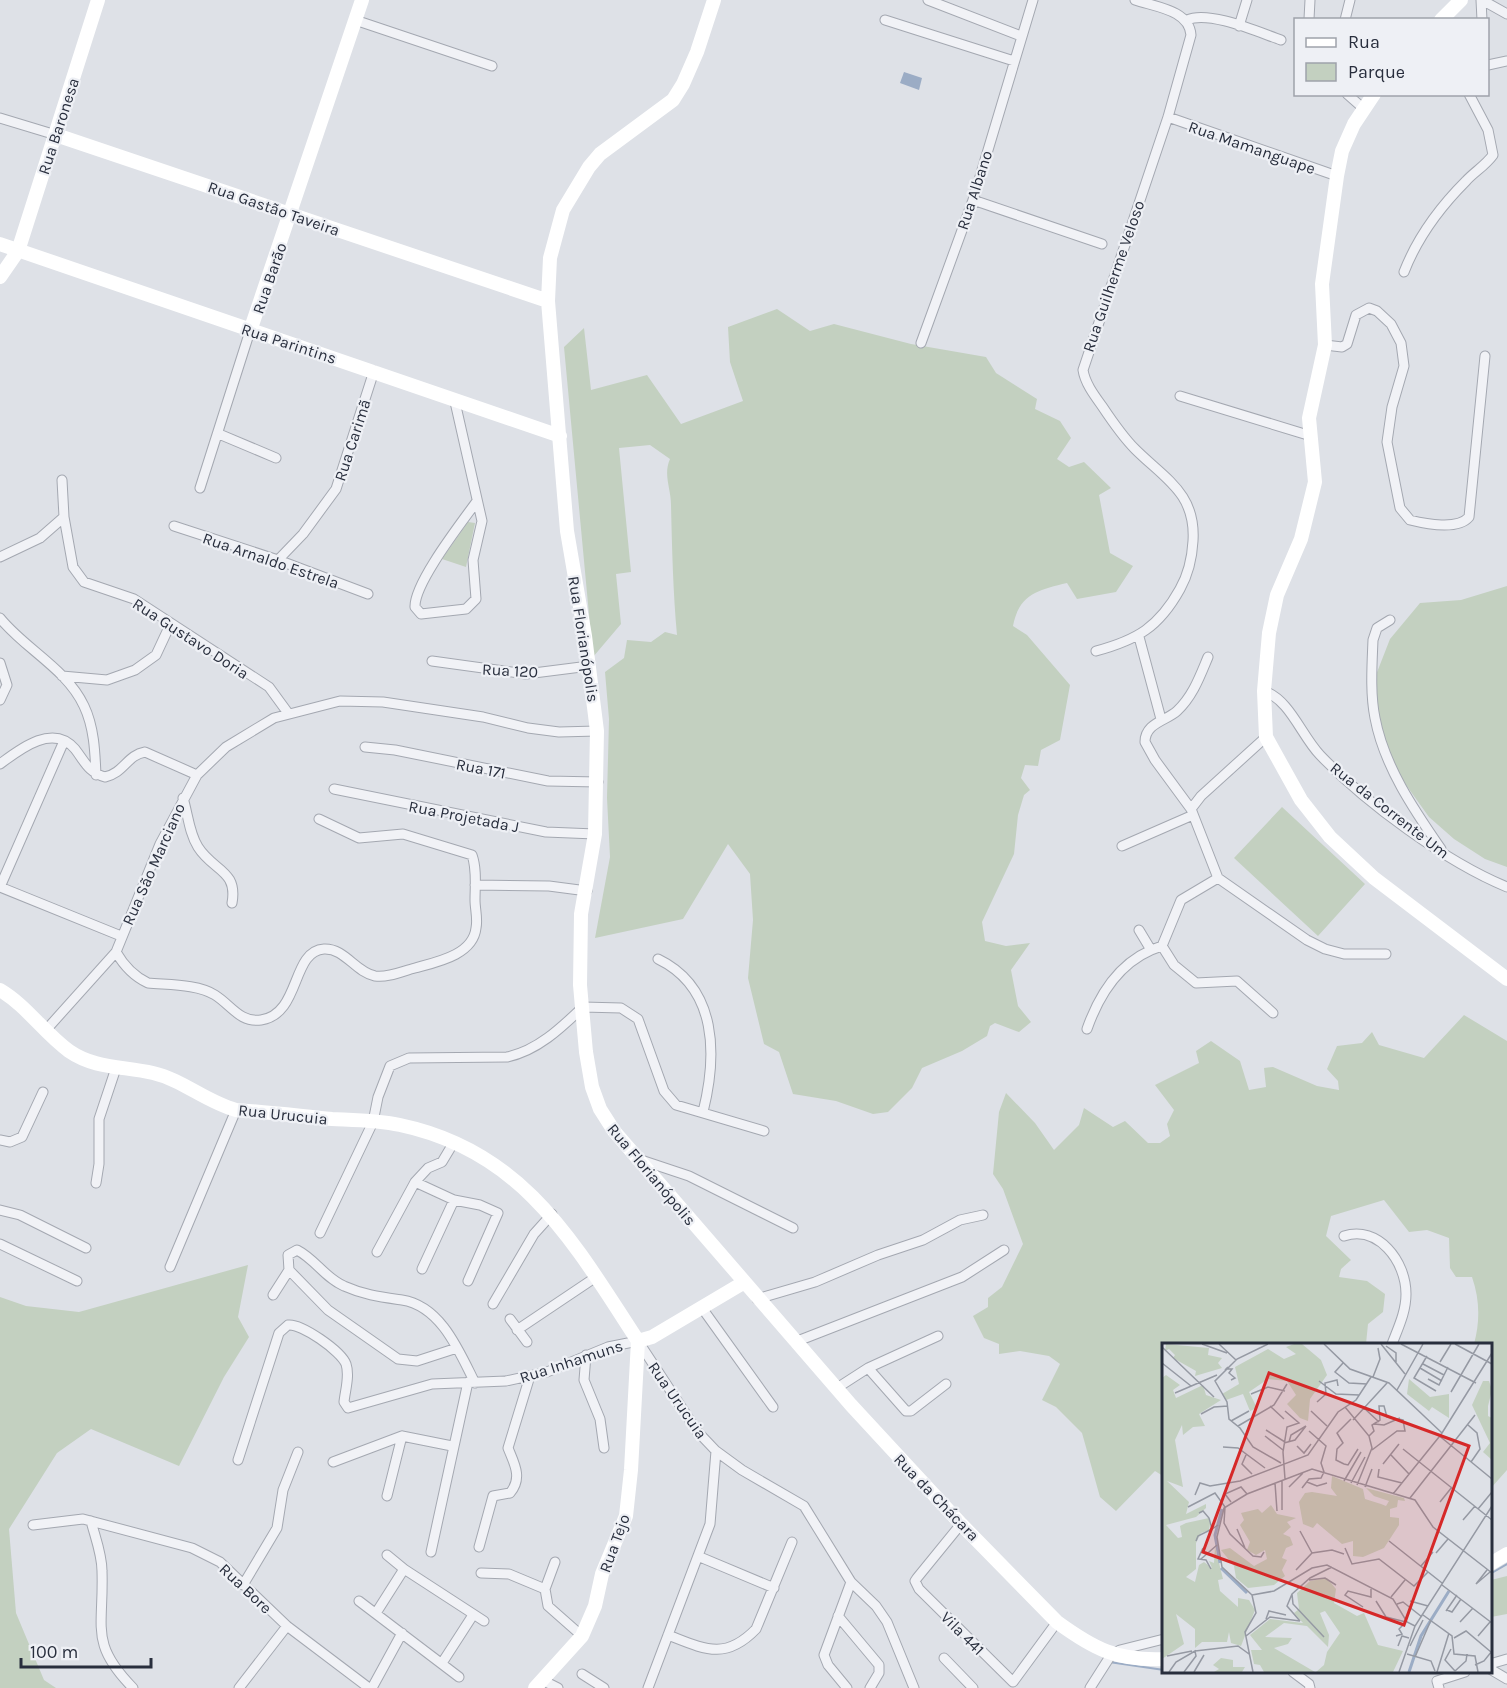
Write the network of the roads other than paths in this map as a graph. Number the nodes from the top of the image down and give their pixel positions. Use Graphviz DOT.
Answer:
graph roads {
  1 [pos="98,0"];
  2 [pos="362,0"];
  3 [pos="714,0"];
  4 [pos="928,0"];
  5 [pos="1033,0"];
  6 [pos="1136,0"];
  7 [pos="1247,0"];
  8 [pos="1310,0"];
  9 [pos="1350,0"];
  10 [pos="1461,0"];
  11 [pos="1481,0"];
  12 [pos="1507,14"];
  13 [pos="1309,18"];
  14 [pos="1346,18"];
  15 [pos="1443,18"];
  16 [pos="1482,18"];
  17 [pos="355,20"];
  18 [pos="885,20"];
  19 [pos="1186,20"];
  20 [pos="1239,26"];
  21 [pos="1022,36"];
  22 [pos="1281,40"];
  23 [pos="1014,61"];
  24 [pos="1507,61"];
  25 [pos="1489,65"];
  26 [pos="492,66"];
  27 [pos="1349,96"];
  28 [pos="1373,96"];
  29 [pos="1470,96"];
  30 [pos="1364,109"];
  31 [pos="1168,117"];
  32 [pos="0,118"];
  33 [pos="56,135"];
  34 [pos="1337,176"];
  35 [pos="973,200"];
  36 [pos="291,214"];
  37 [pos="1102,243"];
  38 [pos="0,244"];
  39 [pos="18,251"];
  40 [pos="1404,272"];
  41 [pos="0,277"];
  42 [pos="548,301"];
  43 [pos="250,331"];
  44 [pos="921,343"];
  45 [pos="1325,345"];
  46 [pos="1485,356"];
  47 [pos="374,371"];
  48 [pos="1180,396"];
  49 [pos="455,402"];
  50 [pos="219,434"];
  51 [pos="560,436"];
  52 [pos="1311,436"];
  53 [pos="276,458"];
  54 [pos="62,480"];
  55 [pos="200,488"];
  56 [pos="477,501"];
  57 [pos="64,517"];
  58 [pos="174,526"];
  59 [pos="0,557"];
  60 [pos="278,560"];
  61 [pos="368,594"];
  62 [pos="0,618"];
  63 [pos="1390,620"];
  64 [pos="170,625"];
  65 [pos="1139,637"];
  66 [pos="1096,651"];
  67 [pos="1208,657"];
  68 [pos="432,661"];
  69 [pos="0,663"];
  70 [pos="589,666"];
  71 [pos="62,676"];
  72 [pos="1264,691"];
  73 [pos="0,700"];
  74 [pos="288,712"];
  75 [pos="1161,719"];
  76 [pos="597,731"];
  77 [pos="1266,737"];
  78 [pos="64,741"];
  79 [pos="365,747"];
  80 [pos="0,764"];
  81 [pos="96,775"];
  82 [pos="197,775"];
  83 [pos="598,782"];
  84 [pos="334,789"];
  85 [pos="183,798"];
  86 [pos="1192,812"];
  87 [pos="319,819"];
  88 [pos="595,834"];
  89 [pos="1122,846"];
  90 [pos="1446,856"];
  91 [pos="1218,878"];
  92 [pos="475,885"];
  93 [pos="0,886"];
  94 [pos="1507,887"];
  95 [pos="587,891"];
  96 [pos="232,903"];
  97 [pos="1139,930"];
  98 [pos="121,936"];
  99 [pos="1162,946"];
  100 [pos="1151,950"];
  101 [pos="116,952"];
  102 [pos="1386,954"];
  103 [pos="658,959"];
  104 [pos="1507,979"];
  105 [pos="0,990"];
  106 [pos="583,1007"];
  107 [pos="1273,1013"];
  108 [pos="1087,1029"];
  109 [pos="46,1030"];
  110 [pos="116,1068"];
  111 [pos="43,1092"];
  112 [pos="236,1110"];
  113 [pos="703,1112"];
  114 [pos="373,1122"];
  115 [pos="764,1131"];
  116 [pos="0,1140"];
  117 [pos="454,1142"];
  118 [pos="641,1160"];
  119 [pos="415,1182"];
  120 [pos="96,1183"];
  121 [pos="454,1200"];
  122 [pos="0,1210"];
  123 [pos="552,1214"];
  124 [pos="983,1215"];
  125 [pos="793,1228"];
  126 [pos="320,1233"];
  127 [pos="1344,1236"];
  128 [pos="0,1244"];
  129 [pos="86,1248"];
  130 [pos="1004,1250"];
  131 [pos="377,1251"];
  132 [pos="170,1268"];
  133 [pos="422,1269"];
  134 [pos="289,1270"];
  135 [pos="597,1277"];
  136 [pos="77,1281"];
  137 [pos="468,1281"];
  138 [pos="743,1283"];
  139 [pos="273,1295"];
  140 [pos="757,1299"];
  141 [pos="494,1304"];
  142 [pos="702,1308"];
  143 [pos="510,1319"];
  144 [pos="517,1330"];
  145 [pos="938,1336"];
  146 [pos="638,1341"];
  147 [pos="527,1342"];
  148 [pos="795,1342"];
  149 [pos="1392,1343"];
  150 [pos="457,1348"];
  151 [pos="586,1355"];
  152 [pos="868,1368"];
  153 [pos="530,1376"];
  154 [pos="472,1382"];
  155 [pos="946,1384"];
  156 [pos="837,1388"];
  157 [pos="772,1407"];
  158 [pos="402,1436"];
  159 [pos="452,1446"];
  160 [pos="604,1448"];
  161 [pos="716,1450"];
  162 [pos="298,1452"];
  163 [pos="238,1460"];
  164 [pos="333,1462"];
  165 [pos="387,1496"];
  166 [pos="91,1521"];
  167 [pos="960,1524"];
  168 [pos="33,1525"];
  169 [pos="792,1542"];
  170 [pos="479,1547"];
  171 [pos="431,1552"];
  172 [pos="1507,1554"];
  173 [pos="387,1555"];
  174 [pos="700,1557"];
  175 [pos="555,1563"];
  176 [pos="1492,1563"];
  177 [pos="404,1569"];
  178 [pos="481,1573"];
  179 [pos="851,1582"];
  180 [pos="243,1585"];
  181 [pos="774,1588"];
  182 [pos="545,1589"];
  183 [pos="359,1601"];
  184 [pos="376,1613"];
  185 [pos="473,1615"];
  186 [pos="838,1616"];
  187 [pos="484,1621"];
  188 [pos="1057,1622"];
  189 [pos="287,1626"];
  190 [pos="402,1633"];
  191 [pos="668,1635"];
  192 [pos="582,1636"];
  193 [pos="1162,1640"];
  194 [pos="1111,1655"];
  195 [pos="944,1658"];
  196 [pos="1162,1659"];
  197 [pos="1507,1659"];
  198 [pos="442,1663"];
  199 [pos="1492,1664"];
  200 [pos="1492,1670"];
  201 [pos="1295,1673"];
  202 [pos="1459,1673"];
  203 [pos="582,1674"];
  204 [pos="459,1677"];
  205 [pos="1507,1679"];
  206 [pos="539,1684"];
  207 [pos="1014,1685"];
  208 [pos="133,1688"];
  209 [pos="239,1688"];
  210 [pos="371,1688"];
  211 [pos="558,1688"];
  212 [pos="604,1688"];
  213 [pos="648,1688"];
  214 [pos="847,1688"];
  215 [pos="870,1688"];
  216 [pos="914,1688"];
  217 [pos="973,1688"];
  218 [pos="1090,1688"];
  219 [pos="1311,1688"];
  220 [pos="1439,1688"];
  1 -- 33 [label="street, Rua Baronesa"];
  2 -- 17 [label="street, Rua Barão"];
  3 -- 42 [label="street, Rua Florianópolis"];
  4 -- 21 [label="street"];
  5 -- 21 [label="street, Rua Albano"];
  6 -- 19 [label="street"];
  7 -- 20 [label="street"];
  8 -- 13 [label="street"];
  9 -- 14 [label="street"];
  10 -- 15 [label="street"];
  11 -- 12 [label="street"];
  11 -- 16 [label="street"];
  17 -- 26 [label="street"];
  17 -- 36 [label="street, Rua Barão"];
  18 -- 23 [label="street"];
  19 -- 20 [label="street"];
  19 -- 31 [label="street, Rua Guilherme Veloso"];
  20 -- 22 [label="street"];
  21 -- 23 [label="street, Rua Albano"];
  23 -- 35 [label="street, Rua Albano"];
  24 -- 25 [label="street"];
  27 -- 30 [label="street"];
  28 -- 30 [label="street"];
  29 -- 40 [label="street"];
  30 -- 34 [label="street"];
  31 -- 34 [label="street, Rua Mamanguape"];
  31 -- 65 [label="street, Rua Guilherme Veloso"];
  32 -- 33 [label="street, Rua Gastão Taveira"];
  33 -- 36 [label="street, Rua Gastão Taveira"];
  33 -- 39 [label="street, Rua Baronesa"];
  34 -- 45 [label="street"];
  35 -- 37 [label="street"];
  35 -- 44 [label="street, Rua Albano"];
  36 -- 42 [label="street, Rua Gastão Taveira"];
  36 -- 43 [label="street, Rua Barão"];
  38 -- 39 [label="street, Rua Parintins"];
  39 -- 41 [label="street, Rua Baronesa"];
  39 -- 43 [label="street, Rua Parintins"];
  42 -- 51 [label="street, Rua Florianópolis"];
  43 -- 47 [label="street, Rua Parintins"];
  43 -- 50 [label="street, Rua Barão"];
  45 -- 46 [label="street"];
  45 -- 52 [label="street"];
  47 -- 49 [label="street, Rua Parintins"];
  47 -- 60 [label="street, Rua Carimã"];
  48 -- 52 [label="street"];
  49 -- 51 [label="street, Rua Parintins"];
  49 -- 56 [label="street"];
  50 -- 53 [label="street"];
  50 -- 55 [label="street, Rua Barão"];
  51 -- 70 [label="street, Rua Florianópolis"];
  52 -- 72 [label="street"];
  54 -- 57 [label="street"];
  56 -- 56 [label="street"];
  57 -- 59 [label="street"];
  57 -- 64 [label="street, Rua Gustavo Doria"];
  58 -- 60 [label="street, Rua Arnaldo Estrela"];
  60 -- 61 [label="street, Rua Arnaldo Estrela"];
  62 -- 71 [label="street"];
  63 -- 90 [label="street"];
  64 -- 71 [label="street"];
  64 -- 74 [label="street, Rua Gustavo Doria"];
  65 -- 66 [label="street, Rua Guilherme Veloso"];
  65 -- 75 [label="street"];
  67 -- 75 [label="street"];
  68 -- 70 [label="street, Rua 120"];
  69 -- 73 [label="street"];
  70 -- 76 [label="street, Rua Florianópolis"];
  71 -- 81 [label="street"];
  72 -- 77 [label="street"];
  72 -- 90 [label="street, Rua da Corrente Um"];
  74 -- 76 [label="street, Rua São Marciano"];
  74 -- 82 [label="street, Rua São Marciano"];
  75 -- 86 [label="street"];
  76 -- 83 [label="street, Rua Florianópolis"];
  77 -- 86 [label="street"];
  77 -- 104 [label="street"];
  78 -- 80 [label="street"];
  78 -- 81 [label="street"];
  78 -- 93 [label="street"];
  79 -- 83 [label="street, Rua 171"];
  81 -- 82 [label="street"];
  82 -- 85 [label="street, Rua São Marciano"];
  83 -- 88 [label="street, Rua Florianópolis"];
  84 -- 88 [label="street, Rua Projetada J"];
  85 -- 96 [label="street"];
  85 -- 98 [label="street, Rua São Marciano"];
  86 -- 89 [label="street"];
  86 -- 91 [label="street"];
  87 -- 92 [label="street"];
  88 -- 95 [label="street, Rua Florianópolis"];
  90 -- 94 [label="street, Rua da Corrente Um"];
  91 -- 99 [label="street"];
  91 -- 102 [label="street"];
  92 -- 95 [label="street"];
  92 -- 101 [label="street"];
  93 -- 98 [label="street"];
  95 -- 106 [label="street, Rua Florianópolis"];
  97 -- 100 [label="street"];
  98 -- 101 [label="street, Rua São Marciano"];
  99 -- 100 [label="street"];
  99 -- 107 [label="street"];
  100 -- 108 [label="street"];
  101 -- 109 [label="street, Rua São Marciano"];
  103 -- 113 [label="street"];
  105 -- 109 [label="street, Rua Urucuia"];
  106 -- 113 [label="street"];
  106 -- 114 [label="street"];
  106 -- 118 [label="street, Rua Florianópolis"];
  109 -- 110 [label="street, Rua Urucuia"];
  110 -- 112 [label="street, Rua Urucuia"];
  110 -- 120 [label="street"];
  111 -- 116 [label="street"];
  112 -- 114 [label="street, Rua Urucuia"];
  112 -- 132 [label="street"];
  113 -- 115 [label="street"];
  114 -- 117 [label="street, Rua Urucuia"];
  114 -- 126 [label="street"];
  117 -- 119 [label="street"];
  117 -- 123 [label="street, Rua Urucuia"];
  118 -- 125 [label="street"];
  118 -- 138 [label="street, Rua Florianópolis"];
  119 -- 121 [label="street"];
  119 -- 131 [label="street"];
  121 -- 133 [label="street"];
  121 -- 137 [label="street"];
  122 -- 129 [label="street"];
  123 -- 135 [label="street, Rua Urucuia"];
  123 -- 141 [label="street"];
  124 -- 140 [label="street"];
  127 -- 149 [label="street"];
  128 -- 136 [label="street"];
  130 -- 148 [label="street"];
  134 -- 139 [label="street"];
  134 -- 150 [label="street"];
  134 -- 150 [label="street"];
  135 -- 144 [label="street"];
  135 -- 146 [label="street, Rua Urucuia"];
  138 -- 140 [label="street, Rua da Chácara"];
  138 -- 142 [label="street, Rua Inhamuns"];
  140 -- 148 [label="street, Rua da Chácara"];
  142 -- 146 [label="street, Rua Inhamuns"];
  142 -- 157 [label="street"];
  143 -- 144 [label="street"];
  144 -- 147 [label="street"];
  145 -- 152 [label="street"];
  146 -- 151 [label="street, Rua Inhamuns"];
  146 -- 161 [label="street, Rua Urucuia"];
  146 -- 192 [label="street, Rua Tejo"];
  148 -- 156 [label="street, Rua da Chácara"];
  150 -- 154 [label="street"];
  151 -- 153 [label="street, Rua Inhamuns"];
  151 -- 160 [label="street"];
  152 -- 155 [label="street"];
  152 -- 156 [label="street"];
  153 -- 154 [label="street, Rua Inhamuns"];
  153 -- 170 [label="street"];
  154 -- 159 [label="street"];
  154 -- 163 [label="street, Rua Inhamuns"];
  156 -- 167 [label="street, Rua da Chácara"];
  158 -- 159 [label="street"];
  158 -- 164 [label="street"];
  158 -- 165 [label="street"];
  159 -- 171 [label="street"];
  161 -- 174 [label="street"];
  161 -- 179 [label="street, Rua Urucuia"];
  162 -- 180 [label="street"];
  166 -- 168 [label="street, Rua Bore"];
  166 -- 180 [label="street, Rua Bore"];
  166 -- 208 [label="street"];
  167 -- 188 [label="street, Rua da Chácara"];
  167 -- 207 [label="street, Vila 441"];
  169 -- 181 [label="street"];
  172 -- 176 [label="street"];
  173 -- 177 [label="street"];
  174 -- 181 [label="street"];
  174 -- 191 [label="street"];
  175 -- 182 [label="street"];
  177 -- 184 [label="street"];
  177 -- 185 [label="street"];
  178 -- 182 [label="street"];
  179 -- 186 [label="street"];
  179 -- 216 [label="street, Rua Urucuia"];
  180 -- 189 [label="street, Rua Bore"];
  181 -- 191 [label="street"];
  182 -- 192 [label="street"];
  183 -- 184 [label="street"];
  184 -- 190 [label="street"];
  185 -- 187 [label="street"];
  185 -- 198 [label="street"];
  186 -- 214 [label="street"];
  186 -- 215 [label="street"];
  188 -- 194 [label="street, Rua da Chácara"];
  188 -- 207 [label="street, Vila 441"];
  189 -- 209 [label="street"];
  189 -- 210 [label="street, Rua Bore"];
  190 -- 198 [label="street"];
  190 -- 210 [label="street"];
  191 -- 213 [label="street"];
  192 -- 206 [label="street, Rua Tejo"];
  193 -- 194 [label="street"];
  194 -- 196 [label="street, Rua da Chácara"];
  194 -- 218 [label="street"];
  195 -- 217 [label="street"];
  197 -- 199 [label="street"];
  198 -- 204 [label="street"];
  200 -- 205 [label="street"];
  201 -- 219 [label="street"];
  202 -- 220 [label="street"];
  203 -- 212 [label="street"];
  206 -- 211 [label="street"];
}
